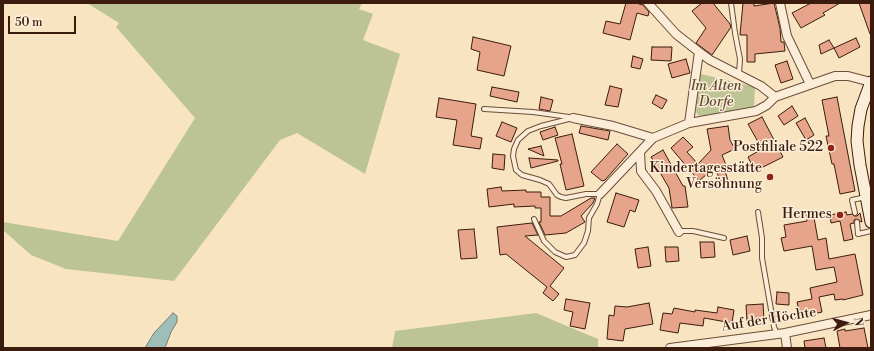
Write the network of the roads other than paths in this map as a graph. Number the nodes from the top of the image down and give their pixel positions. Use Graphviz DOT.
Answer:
graph roads {
  1 [pos="648,3"];
  2 [pos="731,3"];
  3 [pos="780,3"];
  4 [pos="699,52"];
  5 [pos="739,75"];
  6 [pos="871,82"];
  7 [pos="810,84"];
  8 [pos="775,97"];
  9 [pos="484,109"];
  10 [pos="573,118"];
  11 [pos="688,123"];
  12 [pos="653,138"];
  13 [pos="640,152"];
  14 [pos="600,194"];
  15 [pos="869,196"];
  16 [pos="758,212"];
  17 [pos="855,213"];
  18 [pos="534,220"];
  19 [pos="856,222"];
  20 [pos="871,222"];
  21 [pos="871,231"];
  22 [pos="679,232"];
  23 [pos="724,238"];
  24 [pos="871,315"];
  25 [pos="781,333"];
  26 [pos="693,347"];
  27 [pos="670,348"];
  28 [pos="788,348"];
  1 -- 4 [label="street"];
  2 -- 5 [label="lane"];
  3 -- 7 [label="street"];
  4 -- 5 [label="street"];
  4 -- 11 [label="street"];
  5 -- 8 [label="street"];
  6 -- 7 [label="street"];
  6 -- 15 [label="street"];
  7 -- 8 [label="street"];
  8 -- 11 [label="street"];
  9 -- 10 [label="lane"];
  10 -- 12 [label="street"];
  10 -- 14 [label="lane"];
  11 -- 12 [label="street"];
  12 -- 13 [label="street"];
  13 -- 14 [label="street"];
  13 -- 22 [label="street"];
  14 -- 18 [label="lane"];
  15 -- 17 [label="lane"];
  15 -- 20 [label="street"];
  16 -- 25 [label="lane"];
  19 -- 21 [label="lane"];
  22 -- 23 [label="lane"];
  24 -- 25 [label="street, Auf der Höchte"];
  25 -- 26 [label="street, Auf der Höchte"];
  25 -- 28 [label="street"];
  26 -- 27 [label="street, Auf der Höchte"];
}
